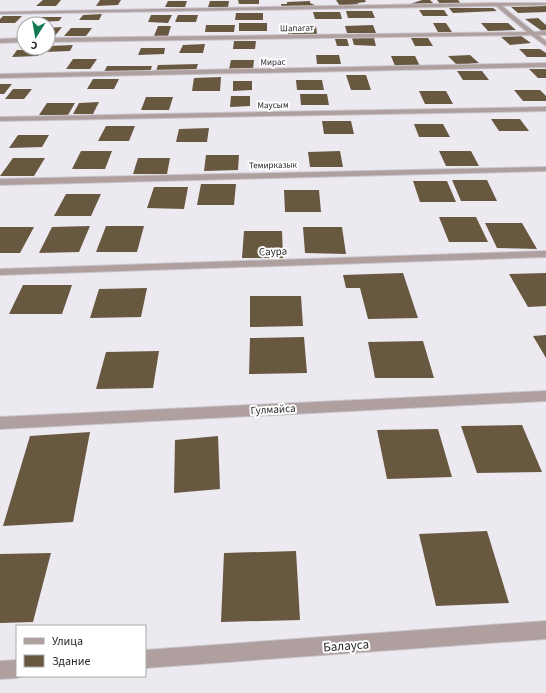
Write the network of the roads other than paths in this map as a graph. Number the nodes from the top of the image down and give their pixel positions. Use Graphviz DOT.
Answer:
graph roads {
  1 [pos="490,0"];
  2 [pos="546,4"];
  3 [pos="498,5"];
  4 [pos="0,13"];
  5 [pos="532,33"];
  6 [pos="546,33"];
  7 [pos="16,40"];
  8 [pos="56,40"];
  9 [pos="0,41"];
  10 [pos="546,44"];
  11 [pos="546,65"];
  12 [pos="0,76"];
  13 [pos="546,109"];
  14 [pos="0,119"];
  15 [pos="546,169"];
  16 [pos="0,182"];
  17 [pos="546,254"];
  18 [pos="0,272"];
  19 [pos="546,396"];
  20 [pos="0,423"];
  21 [pos="546,630"];
  22 [pos="146,660"];
  23 [pos="16,669"];
  24 [pos="0,670"];
  1 -- 3 [label="street"];
  2 -- 3 [label="street"];
  3 -- 4 [label="street"];
  3 -- 5 [label="street"];
  5 -- 6 [label="street, Шапагат"];
  5 -- 8 [label="street, Шапагат"];
  5 -- 10 [label="street"];
  7 -- 9 [label="street"];
  11 -- 12 [label="street, Мирас"];
  13 -- 14 [label="street, Маусым"];
  15 -- 16 [label="street, Темирказык"];
  17 -- 18 [label="street, Саура"];
  19 -- 20 [label="street, Гулмайса"];
  21 -- 22 [label="street, Балауса"];
  23 -- 24 [label="street"];
}
